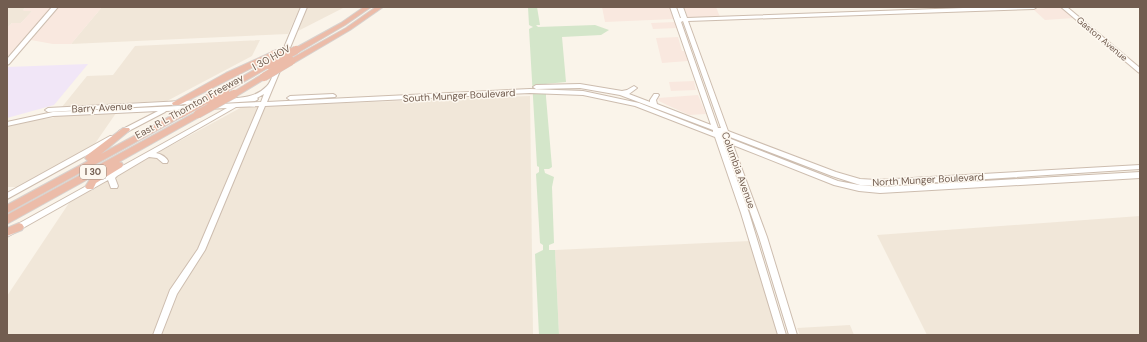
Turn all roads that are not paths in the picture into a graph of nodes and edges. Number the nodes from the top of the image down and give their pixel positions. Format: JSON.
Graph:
{"nodes":[{"id":1,"x":55,"y":7,"type":"edge"},
{"id":2,"x":304,"y":7,"type":"edge"},
{"id":3,"x":368,"y":7,"type":"edge"},
{"id":4,"x":374,"y":7,"type":"edge"},
{"id":5,"x":380,"y":7,"type":"edge"},
{"id":6,"x":389,"y":7,"type":"edge"},
{"id":7,"x":673,"y":7,"type":"edge"},
{"id":8,"x":680,"y":7,"type":"edge"},
{"id":9,"x":1034,"y":7,"type":"edge"},
{"id":10,"x":1064,"y":7,"type":"edge"},
{"id":11,"x":681,"y":20,"type":"junction"},
{"id":12,"x":341,"y":29,"type":"junction"},
{"id":13,"x":320,"y":41,"type":"junction"},
{"id":14,"x":691,"y":48,"type":"junction"},
{"id":15,"x":295,"y":54,"type":"junction"},
{"id":16,"x":7,"y":64,"type":"edge"},
{"id":17,"x":266,"y":71,"type":"junction"},
{"id":18,"x":1140,"y":72,"type":"edge"},
{"id":19,"x":270,"y":87,"type":"junction"},
{"id":20,"x":634,"y":88,"type":"dead end"},
{"id":21,"x":621,"y":93,"type":"junction"},
{"id":22,"x":225,"y":94,"type":"junction"},
{"id":23,"x":656,"y":95,"type":"dead end"},
{"id":24,"x":247,"y":100,"type":"junction"},
{"id":25,"x":264,"y":101,"type":"junction"},
{"id":26,"x":636,"y":101,"type":"junction"},
{"id":27,"x":198,"y":102,"type":"joint"},
{"id":28,"x":654,"y":105,"type":"junction"},
{"id":29,"x":235,"y":106,"type":"junction"},
{"id":30,"x":165,"y":110,"type":"junction"},
{"id":31,"x":667,"y":110,"type":"junction"},
{"id":32,"x":186,"y":111,"type":"junction"},
{"id":33,"x":711,"y":115,"type":"junction"},
{"id":34,"x":7,"y":119,"type":"edge"},
{"id":35,"x":693,"y":120,"type":"junction"},
{"id":36,"x":7,"y":124,"type":"edge"},
{"id":37,"x":180,"y":124,"type":"junction"},
{"id":38,"x":716,"y":129,"type":"junction"},
{"id":39,"x":126,"y":130,"type":"junction"},
{"id":40,"x":725,"y":132,"type":"junction"},
{"id":41,"x":719,"y":136,"type":"junction"},
{"id":42,"x":728,"y":140,"type":"junction"},
{"id":43,"x":752,"y":150,"type":"junction"},
{"id":44,"x":148,"y":154,"type":"junction"},
{"id":45,"x":734,"y":157,"type":"junction"},
{"id":46,"x":165,"y":161,"type":"dead end"},
{"id":47,"x":1140,"y":167,"type":"edge"},
{"id":48,"x":120,"y":170,"type":"junction"},
{"id":49,"x":1140,"y":175,"type":"edge"},
{"id":50,"x":114,"y":186,"type":"dead end"},
{"id":51,"x":90,"y":187,"type":"junction"},
{"id":52,"x":7,"y":196,"type":"edge"},
{"id":53,"x":22,"y":201,"type":"junction"},
{"id":54,"x":7,"y":209,"type":"edge"},
{"id":55,"x":7,"y":215,"type":"edge"},
{"id":56,"x":7,"y":220,"type":"edge"},
{"id":57,"x":19,"y":227,"type":"joint"},
{"id":58,"x":7,"y":233,"type":"edge"},
{"id":59,"x":157,"y":335,"type":"edge"},
{"id":60,"x":782,"y":335,"type":"edge"},
{"id":61,"x":793,"y":335,"type":"edge"}],
"edges":[{"from":1,"to":16,"type":"main road"},
{"from":2,"to":19,"type":"main road"},
{"from":3,"to":12,"type":"highway"},
{"from":4,"to":12,"type":"highway"},
{"from":5,"to":12,"type":"highway"},
{"from":6,"to":12,"type":"highway"},
{"from":7,"to":11,"type":"main road","name":"Columbia Avenue"},
{"from":8,"to":11,"type":"main road","name":"Columbia Avenue"},
{"from":9,"to":11,"type":"main road"},
{"from":10,"to":18,"type":"main road","name":"Gaston Avenue"},
{"from":11,"to":14,"type":"main road","name":"Columbia Avenue"},
{"from":12,"to":13,"type":"highway"},
{"from":13,"to":15,"type":"highway","name":"East R L Thornton Freeway"},
{"from":13,"to":15,"type":"highway","name":"East R L Thornton Freeway"},
{"from":14,"to":33,"type":"main road","name":"Columbia Avenue"},
{"from":14,"to":40,"type":"main road","name":"Columbia Avenue"},
{"from":15,"to":17,"type":"highway","name":"East R L Thornton Freeway","bridge":true},
{"from":15,"to":17,"type":"highway","name":"East R L Thornton Freeway","bridge":true},
{"from":15,"to":32,"type":"highway","bridge":true},
{"from":17,"to":22,"type":"highway","name":"East R L Thornton Freeway"},
{"from":17,"to":22,"type":"highway","name":"East R L Thornton Freeway"},
{"from":19,"to":24,"type":"main road"},
{"from":19,"to":25,"type":"main road"},
{"from":20,"to":21,"type":"main road"},
{"from":21,"to":25,"type":"main road","name":"South Munger Boulevard"},
{"from":21,"to":26,"type":"main road","name":"South Munger Boulevard"},
{"from":22,"to":32,"type":"highway","bridge":true},
{"from":23,"to":28,"type":"main road"},
{"from":24,"to":25,"type":"main road","name":"South Munger Boulevard"},
{"from":24,"to":27,"type":"main road","name":"South Munger Boulevard"},
{"from":25,"to":26,"type":"main road","name":"South Munger Boulevard"},
{"from":25,"to":29,"type":"main road","name":"South Munger Boulevard"},
{"from":25,"to":59,"type":"main road"},
{"from":26,"to":28,"type":"main road","name":"South Munger Boulevard"},
{"from":26,"to":31,"type":"main road"},
{"from":26,"to":41,"type":"main road","name":"South Munger Boulevard"},
{"from":27,"to":32,"type":"main road","name":"Barry Avenue"},
{"from":28,"to":31,"type":"main road","name":"South Munger Boulevard"},
{"from":29,"to":32,"type":"main road","name":"South Munger Boulevard"},
{"from":29,"to":44,"type":"main road"},
{"from":30,"to":32,"type":"main road"},
{"from":30,"to":36,"type":"main road"},
{"from":30,"to":39,"type":"main road","name":"East R L Thornton Freeway"},
{"from":31,"to":35,"type":"main road","name":"South Munger Boulevard"},
{"from":32,"to":34,"type":"main road","name":"Barry Avenue"},
{"from":32,"to":37,"type":"highway","name":"East R L Thornton Freeway","number":"I 30"},
{"from":32,"to":53,"type":"highway","name":"East R L Thornton Freeway","number":"I 30"},
{"from":32,"to":55,"type":"highway"},
{"from":33,"to":35,"type":"main road"},
{"from":33,"to":38,"type":"main road","name":"Columbia Avenue"},
{"from":35,"to":38,"type":"main road","name":"South Munger Boulevard"},
{"from":37,"to":51,"type":"highway"},
{"from":37,"to":56,"type":"highway","name":"East R L Thornton Freeway","number":"I 30"},
{"from":38,"to":40,"type":"main road","name":"South Munger Boulevard"},
{"from":38,"to":41,"type":"main road","name":"Columbia Avenue"},
{"from":39,"to":52,"type":"main road","name":"East R L Thornton Freeway"},
{"from":39,"to":53,"type":"highway"},
{"from":40,"to":42,"type":"main road","name":"Columbia Avenue"},
{"from":40,"to":47,"type":"main road","name":"North Munger Boulevard"},
{"from":41,"to":42,"type":"main road","name":"South Munger Boulevard"},
{"from":41,"to":60,"type":"main road","name":"Columbia Avenue"},
{"from":42,"to":43,"type":"main road","name":"North Munger Boulevard"},
{"from":42,"to":45,"type":"main road","name":"Columbia Avenue"},
{"from":43,"to":45,"type":"main road"},
{"from":43,"to":49,"type":"main road","name":"North Munger Boulevard"},
{"from":44,"to":46,"type":"main road"},
{"from":44,"to":48,"type":"main road"},
{"from":45,"to":61,"type":"main road","name":"Columbia Avenue"},
{"from":48,"to":50,"type":"main road"},
{"from":48,"to":51,"type":"main road"},
{"from":51,"to":57,"type":"main road"},
{"from":53,"to":54,"type":"highway","name":"East R L Thornton Freeway","number":"I 30"},
{"from":57,"to":58,"type":"highway"}]}
